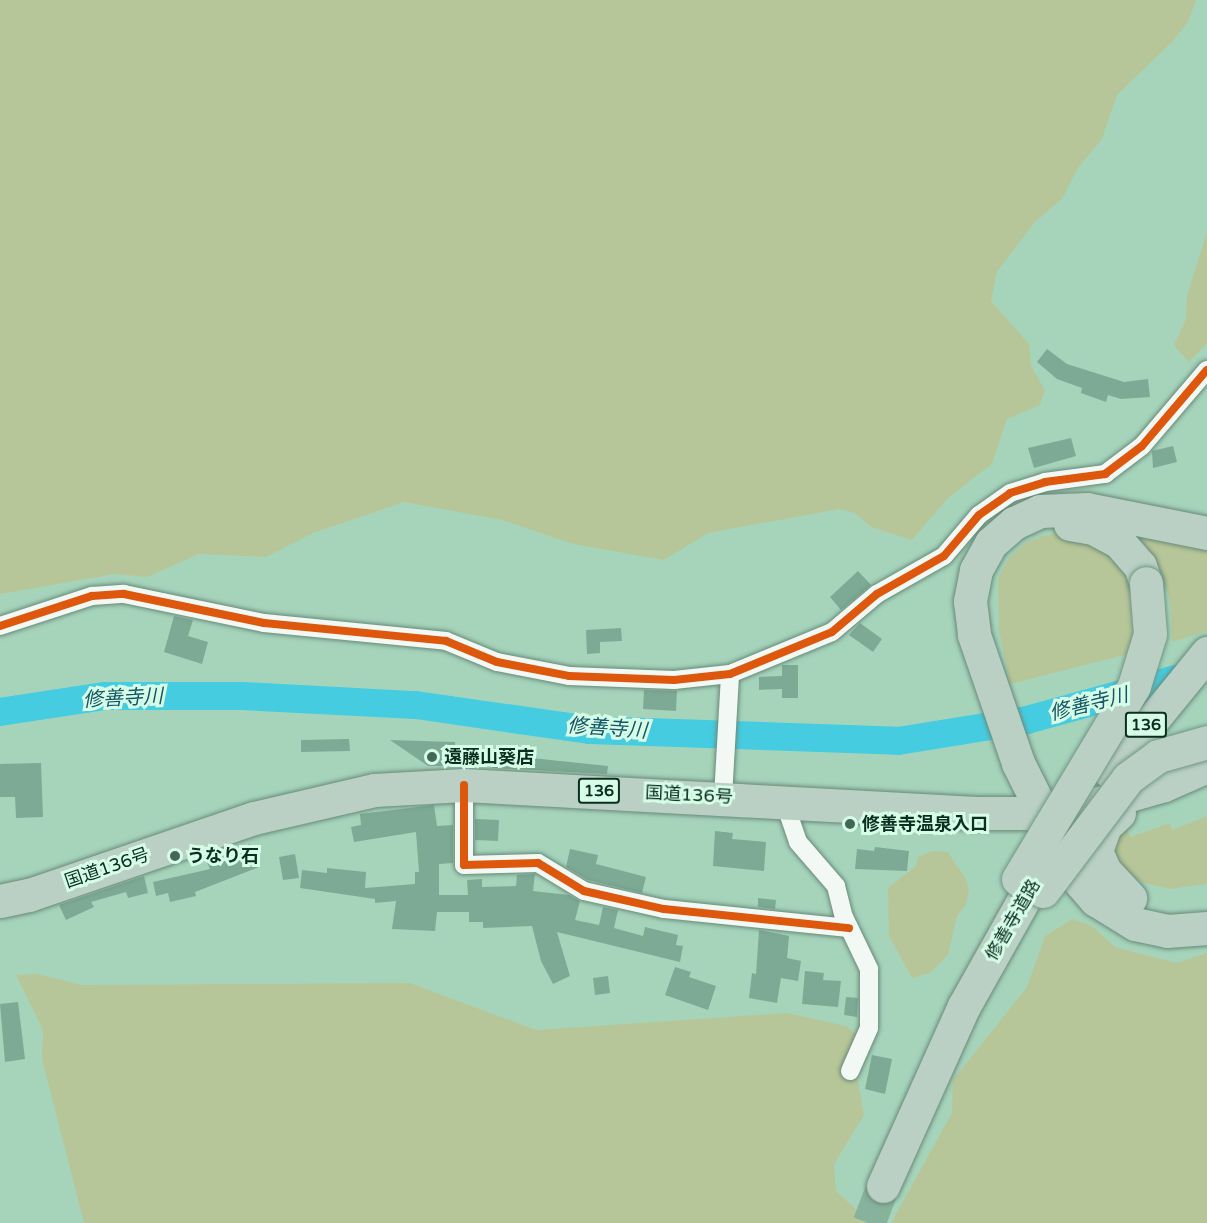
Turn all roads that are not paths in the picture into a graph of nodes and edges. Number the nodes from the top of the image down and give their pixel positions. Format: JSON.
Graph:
{"nodes":[{"id":1,"x":1207,"y":370,"type":"edge"},
{"id":2,"x":1207,"y":533,"type":"edge"},
{"id":3,"x":0,"y":626,"type":"edge"},
{"id":4,"x":1207,"y":653,"type":"edge"},
{"id":5,"x":730,"y":674,"type":"junction"},
{"id":6,"x":999,"y":695,"type":"junction"},
{"id":7,"x":1207,"y":742,"type":"edge"},
{"id":8,"x":1207,"y":766,"type":"edge"},
{"id":9,"x":464,"y":785,"type":"junction"},
{"id":10,"x":1164,"y":785,"type":"junction"},
{"id":11,"x":724,"y":789,"type":"junction"},
{"id":12,"x":784,"y":801,"type":"junction"},
{"id":13,"x":1042,"y":813,"type":"junction"},
{"id":14,"x":1031,"y":885,"type":"junction"},
{"id":15,"x":1130,"y":898,"type":"junction"},
{"id":16,"x":0,"y":901,"type":"edge"},
{"id":17,"x":1207,"y":910,"type":"edge"},
{"id":18,"x":849,"y":928,"type":"junction"},
{"id":19,"x":1207,"y":928,"type":"edge"},
{"id":20,"x":850,"y":1071,"type":"dead end"},
{"id":21,"x":911,"y":1123,"type":"junction"},
{"id":22,"x":883,"y":1186,"type":"tunnel mouth"}],
"edges":[{"from":1,"to":5,"type":"street"},
{"from":2,"to":6,"type":"highway"},
{"from":3,"to":5,"type":"street"},
{"from":4,"to":14,"type":"highway","name":"修善寺道路","number":"136"},
{"from":5,"to":11,"type":"street"},
{"from":6,"to":13,"type":"highway"},
{"from":6,"to":14,"type":"highway","bridge":true},
{"from":7,"to":14,"type":"highway","bridge":true},
{"from":8,"to":10,"type":"highway","name":"国道136号","number":"136"},
{"from":9,"to":11,"type":"highway","name":"国道136号","number":"136"},
{"from":9,"to":16,"type":"highway","name":"国道136号","number":"136"},
{"from":9,"to":18,"type":"street"},
{"from":10,"to":13,"type":"highway","name":"国道136号","number":"136"},
{"from":10,"to":15,"type":"highway"},
{"from":11,"to":12,"type":"highway","name":"国道136号","number":"136"},
{"from":12,"to":13,"type":"highway","name":"国道136号","number":"136"},
{"from":12,"to":18,"type":"street"},
{"from":13,"to":15,"type":"highway"},
{"from":13,"to":19,"type":"highway"},
{"from":14,"to":21,"type":"highway"},
{"from":14,"to":21,"type":"highway","name":"修善寺道路","number":"136"},
{"from":15,"to":17,"type":"highway"},
{"from":18,"to":20,"type":"street"},
{"from":21,"to":22,"type":"highway","name":"修善寺道路","number":"136"}]}
